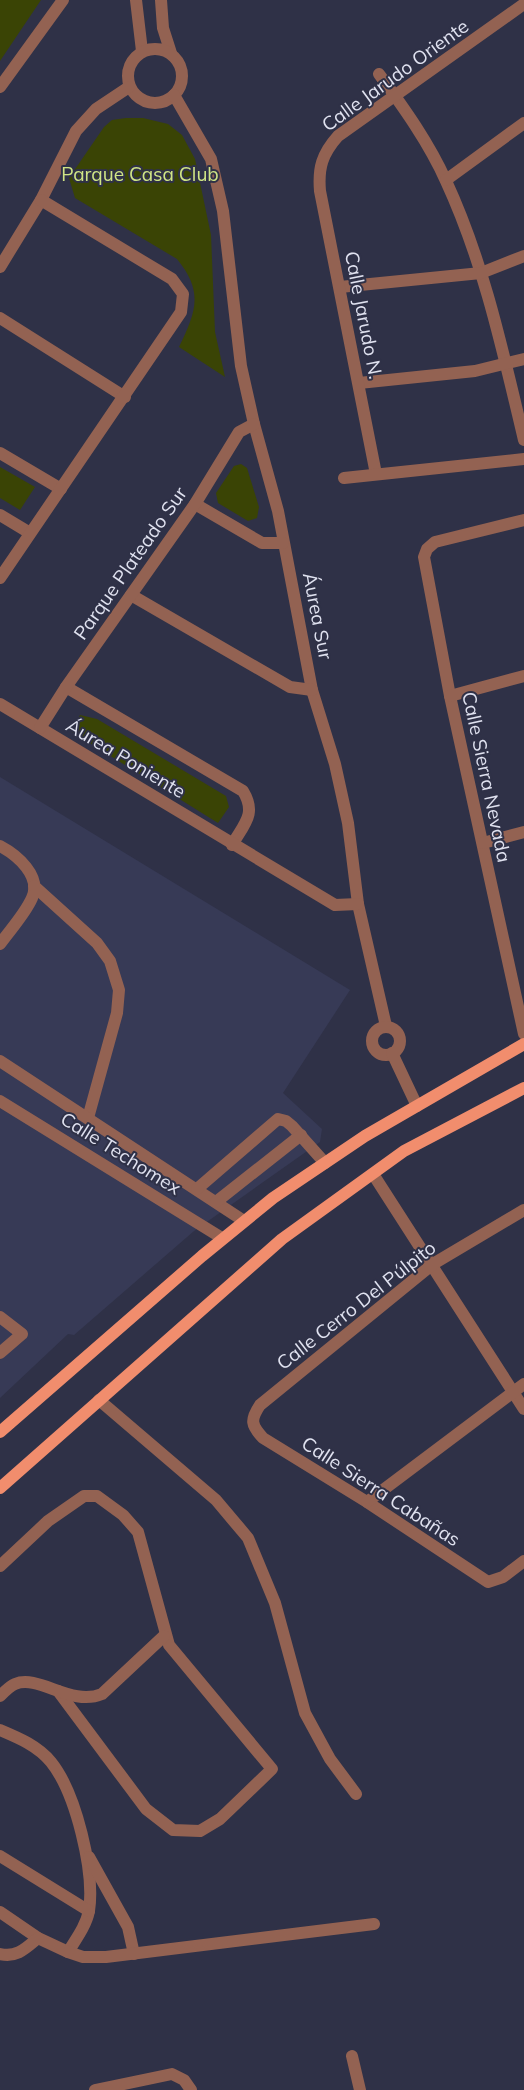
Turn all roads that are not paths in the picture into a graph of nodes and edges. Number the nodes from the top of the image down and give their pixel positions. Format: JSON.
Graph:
{"nodes":[{"id":1,"x":63,"y":0,"type":"edge"},
{"id":2,"x":136,"y":0,"type":"edge"},
{"id":3,"x":161,"y":0,"type":"edge"},
{"id":4,"x":524,"y":4,"type":"edge"},
{"id":5,"x":142,"y":51,"type":"junction"},
{"id":6,"x":171,"y":54,"type":"junction"},
{"id":7,"x":379,"y":74,"type":"dead end"},
{"id":8,"x":0,"y":87,"type":"edge"},
{"id":9,"x":129,"y":87,"type":"junction"},
{"id":10,"x":174,"y":95,"type":"junction"},
{"id":11,"x":395,"y":96,"type":"junction"},
{"id":12,"x":524,"y":123,"type":"edge"},
{"id":13,"x":320,"y":164,"type":"joint"},
{"id":14,"x":446,"y":180,"type":"junction"},
{"id":15,"x":41,"y":200,"type":"junction"},
{"id":16,"x":524,"y":256,"type":"edge"},
{"id":17,"x":0,"y":267,"type":"edge"},
{"id":18,"x":481,"y":273,"type":"junction"},
{"id":19,"x":340,"y":287,"type":"junction"},
{"id":20,"x":0,"y":318,"type":"edge"},
{"id":21,"x":524,"y":359,"type":"edge"},
{"id":22,"x":507,"y":365,"type":"junction"},
{"id":23,"x":359,"y":383,"type":"junction"},
{"id":24,"x":125,"y":397,"type":"junction"},
{"id":25,"x":254,"y":424,"type":"junction"},
{"id":26,"x":524,"y":440,"type":"edge"},
{"id":27,"x":0,"y":453,"type":"edge"},
{"id":28,"x":524,"y":459,"type":"edge"},
{"id":29,"x":376,"y":474,"type":"junction"},
{"id":30,"x":344,"y":478,"type":"dead end"},
{"id":31,"x":62,"y":489,"type":"junction"},
{"id":32,"x":195,"y":504,"type":"junction"},
{"id":33,"x":0,"y":515,"type":"edge"},
{"id":34,"x":524,"y":520,"type":"edge"},
{"id":35,"x":30,"y":533,"type":"junction"},
{"id":36,"x":283,"y":543,"type":"junction"},
{"id":37,"x":0,"y":578,"type":"edge"},
{"id":38,"x":131,"y":595,"type":"junction"},
{"id":39,"x":524,"y":676,"type":"edge"},
{"id":40,"x":66,"y":687,"type":"junction"},
{"id":41,"x":312,"y":690,"type":"junction"},
{"id":42,"x":450,"y":696,"type":"junction"},
{"id":43,"x":0,"y":704,"type":"edge"},
{"id":44,"x":40,"y":728,"type":"junction"},
{"id":45,"x":524,"y":832,"type":"edge"},
{"id":46,"x":483,"y":843,"type":"junction"},
{"id":47,"x":232,"y":845,"type":"junction"},
{"id":48,"x":0,"y":846,"type":"edge"},
{"id":49,"x":34,"y":886,"type":"junction"},
{"id":50,"x":358,"y":904,"type":"junction"},
{"id":51,"x":0,"y":944,"type":"edge"},
{"id":52,"x":386,"y":1026,"type":"junction"},
{"id":53,"x":524,"y":1034,"type":"edge"},
{"id":54,"x":524,"y":1044,"type":"edge"},
{"id":55,"x":392,"y":1054,"type":"junction"},
{"id":56,"x":0,"y":1061,"type":"edge"},
{"id":57,"x":524,"y":1088,"type":"edge"},
{"id":58,"x":0,"y":1101,"type":"edge"},
{"id":59,"x":417,"y":1106,"type":"junction"},
{"id":60,"x":88,"y":1118,"type":"junction"},
{"id":61,"x":301,"y":1135,"type":"junction"},
{"id":62,"x":325,"y":1163,"type":"junction"},
{"id":63,"x":373,"y":1174,"type":"junction"},
{"id":64,"x":197,"y":1189,"type":"junction"},
{"id":65,"x":216,"y":1202,"type":"junction"},
{"id":66,"x":524,"y":1210,"type":"edge"},
{"id":67,"x":244,"y":1221,"type":"junction"},
{"id":68,"x":222,"y":1238,"type":"junction"},
{"id":69,"x":433,"y":1264,"type":"junction"},
{"id":70,"x":0,"y":1318,"type":"edge"},
{"id":71,"x":0,"y":1353,"type":"edge"},
{"id":72,"x":524,"y":1384,"type":"edge"},
{"id":73,"x":513,"y":1391,"type":"junction"},
{"id":74,"x":99,"y":1400,"type":"junction"},
{"id":75,"x":524,"y":1409,"type":"edge"},
{"id":76,"x":252,"y":1426,"type":"joint"},
{"id":77,"x":0,"y":1432,"type":"edge"},
{"id":78,"x":0,"y":1488,"type":"edge"},
{"id":79,"x":367,"y":1502,"type":"junction"},
{"id":80,"x":524,"y":1561,"type":"edge"},
{"id":81,"x":0,"y":1566,"type":"edge"},
{"id":82,"x":164,"y":1636,"type":"junction"},
{"id":83,"x":58,"y":1691,"type":"junction"},
{"id":84,"x":0,"y":1696,"type":"edge"},
{"id":85,"x":0,"y":1730,"type":"edge"},
{"id":86,"x":356,"y":1794,"type":"dead end"},
{"id":87,"x":87,"y":1853,"type":"junction"},
{"id":88,"x":0,"y":1856,"type":"edge"},
{"id":89,"x":88,"y":1911,"type":"junction"},
{"id":90,"x":0,"y":1912,"type":"edge"},
{"id":91,"x":374,"y":1924,"type":"dead end"},
{"id":92,"x":38,"y":1938,"type":"junction"},
{"id":93,"x":68,"y":1952,"type":"junction"},
{"id":94,"x":0,"y":1954,"type":"edge"},
{"id":95,"x":134,"y":1954,"type":"junction"},
{"id":96,"x":352,"y":2056,"type":"dead end"},
{"id":97,"x":187,"y":2085,"type":"edge"},
{"id":98,"x":95,"y":2090,"type":"edge"},
{"id":99,"x":360,"y":2090,"type":"edge"}],
"edges":[{"from":1,"to":8,"type":"street"},
{"from":2,"to":5,"type":"street"},
{"from":3,"to":6,"type":"street"},
{"from":4,"to":11,"type":"street","name":"Calle Jarudo Oriente"},
{"from":5,"to":6,"type":"street"},
{"from":5,"to":9,"type":"street"},
{"from":6,"to":10,"type":"street"},
{"from":7,"to":11,"type":"street"},
{"from":9,"to":10,"type":"street"},
{"from":9,"to":15,"type":"street"},
{"from":10,"to":25,"type":"street","name":"Áurea Sur"},
{"from":11,"to":13,"type":"street","name":"Calle Jarudo Oriente"},
{"from":11,"to":14,"type":"street"},
{"from":12,"to":14,"type":"street"},
{"from":13,"to":19,"type":"street","name":"Calle Jarudo N."},
{"from":14,"to":18,"type":"street"},
{"from":15,"to":17,"type":"street"},
{"from":15,"to":24,"type":"street"},
{"from":16,"to":18,"type":"street"},
{"from":18,"to":19,"type":"street"},
{"from":18,"to":22,"type":"street"},
{"from":19,"to":23,"type":"street","name":"Calle Jarudo N."},
{"from":20,"to":24,"type":"street"},
{"from":21,"to":22,"type":"street"},
{"from":22,"to":23,"type":"street"},
{"from":22,"to":26,"type":"street"},
{"from":23,"to":29,"type":"street","name":"Calle Jarudo N."},
{"from":24,"to":31,"type":"street"},
{"from":25,"to":32,"type":"street","name":"Parque Plateado Sur"},
{"from":25,"to":36,"type":"street","name":"Áurea Sur"},
{"from":27,"to":31,"type":"street"},
{"from":28,"to":29,"type":"street"},
{"from":29,"to":30,"type":"street"},
{"from":31,"to":35,"type":"street"},
{"from":32,"to":36,"type":"street"},
{"from":32,"to":38,"type":"street","name":"Parque Plateado Sur"},
{"from":33,"to":35,"type":"street"},
{"from":34,"to":42,"type":"street","name":"Calle Sierra Nevada"},
{"from":35,"to":37,"type":"street"},
{"from":36,"to":41,"type":"street","name":"Áurea Sur"},
{"from":38,"to":40,"type":"street","name":"Parque Plateado Sur"},
{"from":38,"to":41,"type":"street"},
{"from":39,"to":42,"type":"street"},
{"from":40,"to":44,"type":"street","name":"Parque Plateado Sur"},
{"from":40,"to":47,"type":"street","name":"Áurea Poniente"},
{"from":41,"to":50,"type":"street","name":"Áurea Sur"},
{"from":42,"to":46,"type":"street","name":"Calle Sierra Nevada"},
{"from":43,"to":44,"type":"street","name":"Áurea Poniente"},
{"from":44,"to":47,"type":"street","name":"Áurea Poniente"},
{"from":45,"to":46,"type":"street"},
{"from":46,"to":53,"type":"street","name":"Calle Sierra Nevada"},
{"from":47,"to":50,"type":"street","name":"Áurea Poniente"},
{"from":48,"to":49,"type":"street"},
{"from":49,"to":51,"type":"street"},
{"from":49,"to":60,"type":"street"},
{"from":50,"to":52,"type":"street","name":"Áurea Sur"},
{"from":52,"to":55,"type":"street","name":"Áurea Sur"},
{"from":52,"to":55,"type":"street"},
{"from":54,"to":59,"type":"main road"},
{"from":55,"to":59,"type":"street"},
{"from":56,"to":60,"type":"street"},
{"from":57,"to":63,"type":"main road"},
{"from":58,"to":68,"type":"street","name":"Calle Techomex"},
{"from":59,"to":62,"type":"main road"},
{"from":60,"to":64,"type":"street"},
{"from":61,"to":62,"type":"street"},
{"from":61,"to":64,"type":"street"},
{"from":61,"to":65,"type":"street"},
{"from":62,"to":67,"type":"main road"},
{"from":63,"to":69,"type":"street"},
{"from":63,"to":74,"type":"main road"},
{"from":64,"to":65,"type":"street"},
{"from":65,"to":67,"type":"street"},
{"from":66,"to":69,"type":"street","name":"Calle Cerro Del Púlpito"},
{"from":67,"to":68,"type":"main road"},
{"from":68,"to":77,"type":"main road"},
{"from":69,"to":73,"type":"street"},
{"from":69,"to":76,"type":"street","name":"Calle Cerro Del Púlpito"},
{"from":70,"to":71,"type":"street"},
{"from":72,"to":73,"type":"street"},
{"from":73,"to":75,"type":"street"},
{"from":73,"to":79,"type":"street"},
{"from":74,"to":78,"type":"main road"},
{"from":74,"to":86,"type":"street"},
{"from":76,"to":79,"type":"street","name":"Calle Sierra Cabañas"},
{"from":79,"to":80,"type":"street","name":"Calle Sierra Cabañas"},
{"from":81,"to":82,"type":"street"},
{"from":82,"to":83,"type":"street"},
{"from":82,"to":83,"type":"street"},
{"from":83,"to":84,"type":"street"},
{"from":85,"to":87,"type":"street"},
{"from":87,"to":89,"type":"street"},
{"from":87,"to":95,"type":"street"},
{"from":88,"to":89,"type":"street"},
{"from":89,"to":93,"type":"street"},
{"from":90,"to":92,"type":"street"},
{"from":91,"to":95,"type":"street"},
{"from":92,"to":93,"type":"street"},
{"from":92,"to":94,"type":"street"},
{"from":93,"to":95,"type":"street"},
{"from":96,"to":99,"type":"street"},
{"from":97,"to":98,"type":"street"}]}
